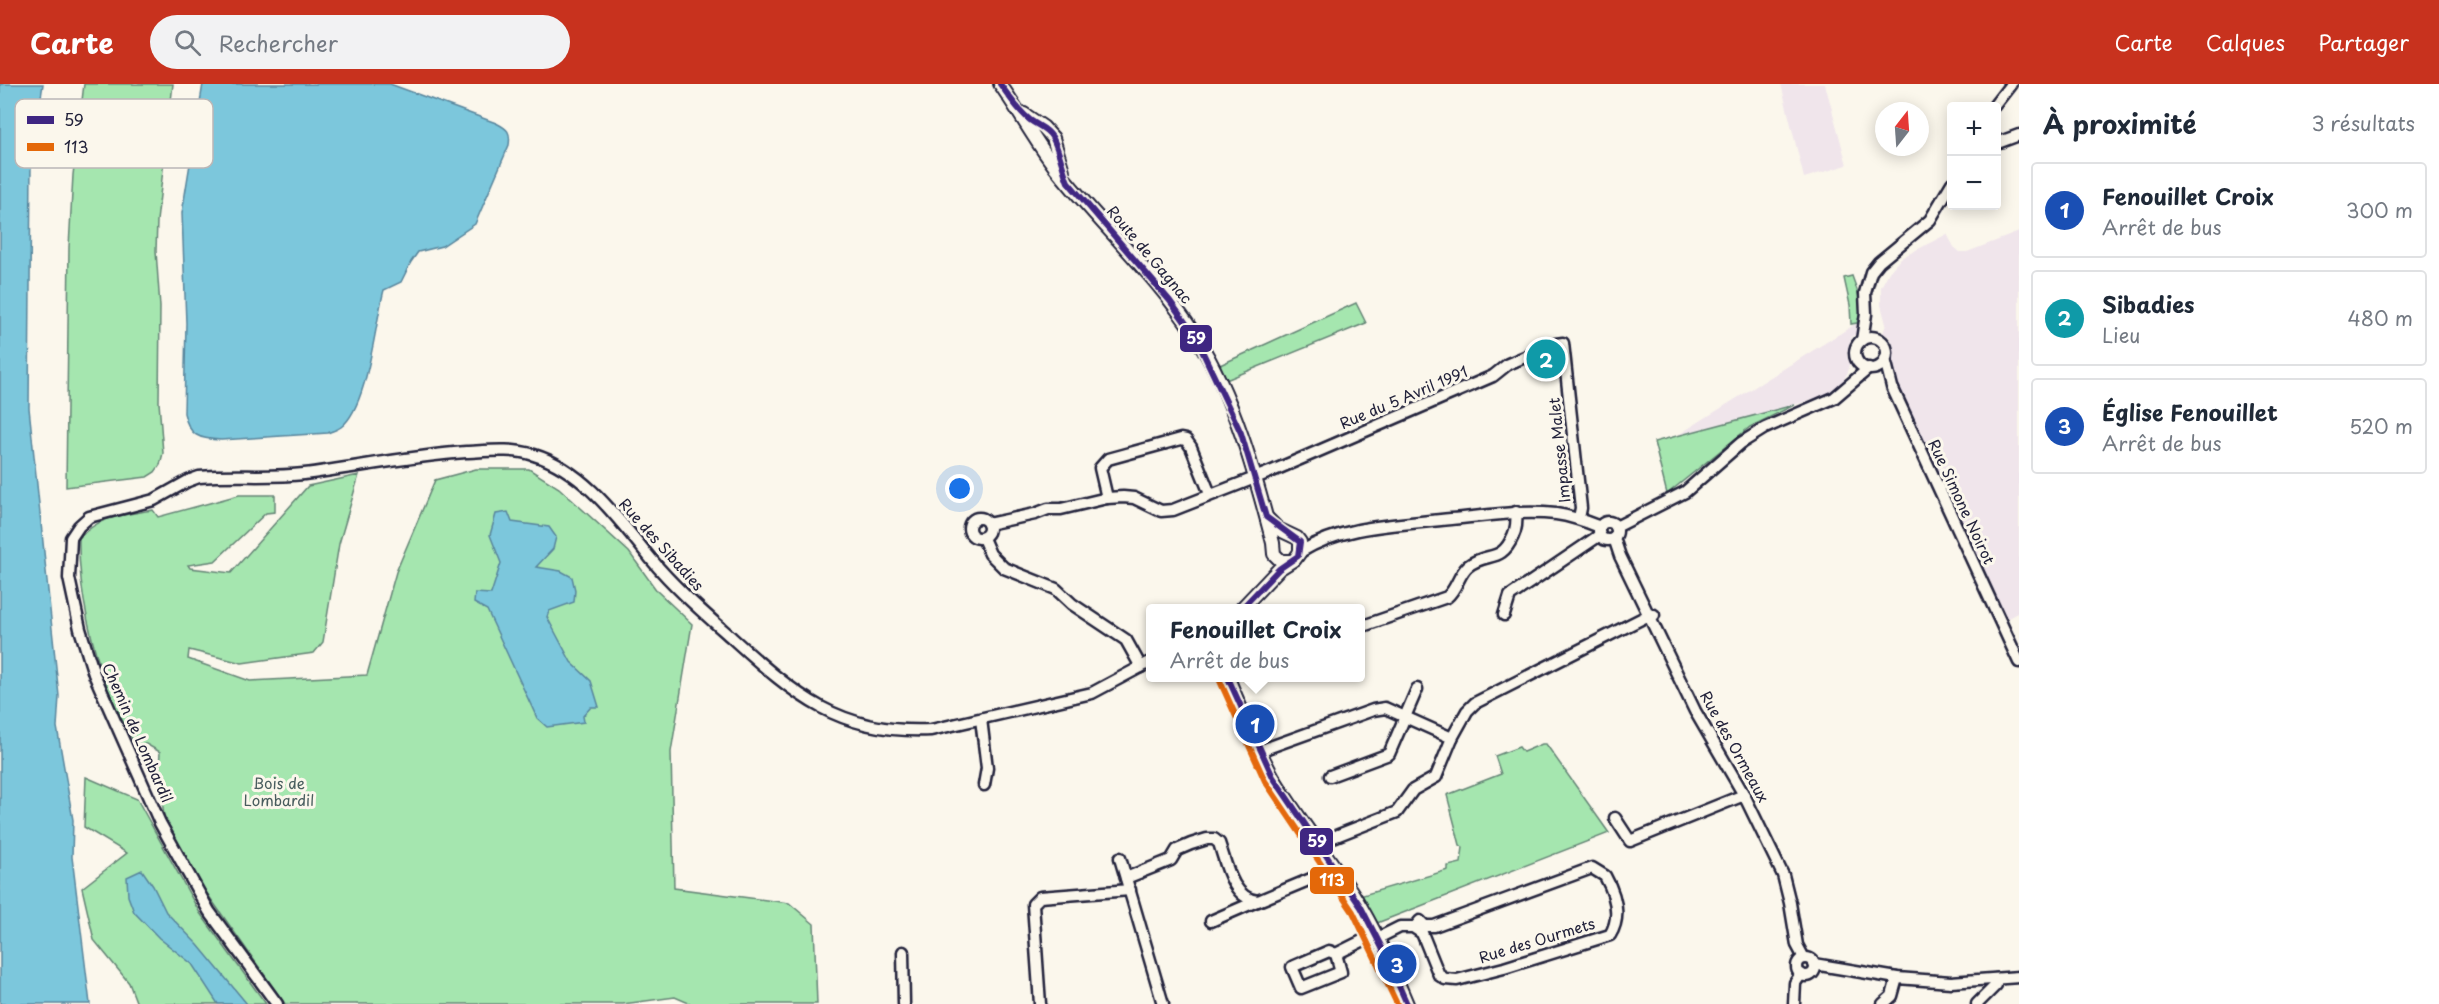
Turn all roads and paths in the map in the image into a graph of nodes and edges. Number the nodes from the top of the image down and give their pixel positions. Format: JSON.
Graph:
{"nodes":[{"id":1,"x":1000,"y":84,"type":"edge"},
{"id":2,"x":2011,"y":84,"type":"edge"},
{"id":3,"x":1997,"y":102,"type":"edge"},
{"id":4,"x":2019,"y":135,"type":"edge"},
{"id":5,"x":2001,"y":142,"type":"edge"},
{"id":6,"x":1947,"y":191,"type":"edge"},
{"id":7,"x":1866,"y":314,"type":"junction"},
{"id":8,"x":1876,"y":338,"type":"junction"},
{"id":9,"x":1862,"y":340,"type":"junction"},
{"id":10,"x":1563,"y":343,"type":"joint"},
{"id":11,"x":1886,"y":359,"type":"junction"},
{"id":12,"x":1857,"y":360,"type":"junction"},
{"id":13,"x":1872,"y":368,"type":"junction"},
{"id":14,"x":1892,"y":387,"type":"junction"},
{"id":15,"x":1845,"y":390,"type":"junction"},
{"id":16,"x":1255,"y":478,"type":"junction"},
{"id":17,"x":188,"y":481,"type":"joint"},
{"id":18,"x":1210,"y":494,"type":"junction"},
{"id":19,"x":1107,"y":498,"type":"junction"},
{"id":20,"x":1516,"y":512,"type":"junction"},
{"id":21,"x":1266,"y":517,"type":"junction"},
{"id":22,"x":1579,"y":518,"type":"junction"},
{"id":23,"x":988,"y":524,"type":"junction"},
{"id":24,"x":1607,"y":533,"type":"junction"},
{"id":25,"x":1290,"y":534,"type":"junction"},
{"id":26,"x":982,"y":538,"type":"junction"},
{"id":27,"x":1320,"y":540,"type":"junction"},
{"id":28,"x":1273,"y":549,"type":"junction"},
{"id":29,"x":1300,"y":552,"type":"junction"},
{"id":30,"x":1290,"y":561,"type":"junction"},
{"id":31,"x":1238,"y":604,"type":"edge"},
{"id":32,"x":1247,"y":604,"type":"edge"},
{"id":33,"x":1504,"y":615,"type":"dead end"},
{"id":34,"x":1652,"y":615,"type":"junction"},
{"id":35,"x":1365,"y":625,"type":"edge"},
{"id":36,"x":2019,"y":663,"type":"edge"},
{"id":37,"x":1146,"y":664,"type":"edge"},
{"id":38,"x":1229,"y":682,"type":"edge"},
{"id":39,"x":1233,"y":682,"type":"edge"},
{"id":40,"x":1418,"y":689,"type":"dead end"},
{"id":41,"x":1238,"y":702,"type":"junction"},
{"id":42,"x":1406,"y":717,"type":"junction"},
{"id":43,"x":981,"y":720,"type":"junction"},
{"id":44,"x":1452,"y":738,"type":"junction"},
{"id":45,"x":1259,"y":751,"type":"junction"},
{"id":46,"x":1330,"y":776,"type":"dead end"},
{"id":47,"x":984,"y":785,"type":"dead end"},
{"id":48,"x":1744,"y":795,"type":"junction"},
{"id":49,"x":1615,"y":818,"type":"dead end"},
{"id":50,"x":1318,"y":843,"type":"junction"},
{"id":51,"x":1120,"y":858,"type":"dead end"},
{"id":52,"x":1335,"y":868,"type":"junction"},
{"id":53,"x":1126,"y":878,"type":"junction"},
{"id":54,"x":1130,"y":890,"type":"junction"},
{"id":55,"x":1258,"y":901,"type":"junction"},
{"id":56,"x":1211,"y":921,"type":"dead end"},
{"id":57,"x":1415,"y":927,"type":"junction"},
{"id":58,"x":1378,"y":936,"type":"junction"},
{"id":59,"x":903,"y":952,"type":"dead end"},
{"id":60,"x":1335,"y":954,"type":"junction"},
{"id":61,"x":1804,"y":958,"type":"junction"},
{"id":62,"x":1814,"y":964,"type":"junction"},
{"id":63,"x":1801,"y":974,"type":"junction"},
{"id":64,"x":2019,"y":977,"type":"edge"},
{"id":65,"x":1897,"y":978,"type":"junction"},
{"id":66,"x":1996,"y":979,"type":"junction"},
{"id":67,"x":277,"y":1004,"type":"edge"},
{"id":68,"x":904,"y":1004,"type":"edge"},
{"id":69,"x":1040,"y":1004,"type":"edge"},
{"id":70,"x":1163,"y":1004,"type":"edge"},
{"id":71,"x":1407,"y":1004,"type":"edge"},
{"id":72,"x":1794,"y":1004,"type":"edge"},
{"id":73,"x":1883,"y":1004,"type":"edge"},
{"id":74,"x":1977,"y":1004,"type":"edge"}],
"edges":[{"from":1,"to":16,"type":"main road","name":"Route de Gagnac"},
{"from":2,"to":3,"type":"street"},
{"from":4,"to":5,"type":"street"},
{"from":6,"to":7,"type":"street"},
{"from":7,"to":8,"type":"street"},
{"from":7,"to":9,"type":"street"},
{"from":8,"to":9,"type":"street"},
{"from":8,"to":11,"type":"street"},
{"from":9,"to":12,"type":"street"},
{"from":10,"to":16,"type":"street","name":"Rue du 5 Avril 1991"},
{"from":10,"to":22,"type":"street","name":"Impasse Malet"},
{"from":11,"to":13,"type":"street"},
{"from":11,"to":14,"type":"street","name":"Rue Simone Noirot"},
{"from":12,"to":13,"type":"street"},
{"from":12,"to":15,"type":"street"},
{"from":13,"to":14,"type":"street","name":"Rue Simone Noirot"},
{"from":13,"to":15,"type":"street"},
{"from":14,"to":36,"type":"street","name":"Rue Simone Noirot"},
{"from":15,"to":24,"type":"street"},
{"from":16,"to":18,"type":"street","name":"Rue du 5 Avril 1991"},
{"from":16,"to":21,"type":"main road","name":"Route de Gagnac"},
{"from":17,"to":43,"type":"street","name":"Rue des Sibadies"},
{"from":17,"to":67,"type":"street","name":"Chemin de Lombardil"},
{"from":18,"to":19,"type":"street","name":"Rue du 5 Avril 1991"},
{"from":18,"to":19,"type":"street"},
{"from":19,"to":23,"type":"street","name":"Rue du 5 Avril 1991"},
{"from":20,"to":22,"type":"street","name":"Rue des Ormeaux"},
{"from":20,"to":27,"type":"street","name":"Rue des Ormeaux"},
{"from":20,"to":35,"type":"street"},
{"from":21,"to":25,"type":"main road"},
{"from":21,"to":28,"type":"main road","name":"Route de Gagnac"},
{"from":22,"to":24,"type":"street","name":"Rue des Ormeaux"},
{"from":23,"to":26,"type":"street"},
{"from":23,"to":26,"type":"street"},
{"from":24,"to":33,"type":"street"},
{"from":24,"to":34,"type":"street","name":"Rue des Ormeaux"},
{"from":25,"to":27,"type":"street","name":"Rue des Ormeaux"},
{"from":25,"to":28,"type":"main road"},
{"from":25,"to":29,"type":"main road"},
{"from":26,"to":37,"type":"street"},
{"from":27,"to":29,"type":"street","name":"Rue des Ormeaux"},
{"from":28,"to":30,"type":"main road"},
{"from":28,"to":31,"type":"main road"},
{"from":29,"to":30,"type":"main road"},
{"from":30,"to":32,"type":"main road"},
{"from":34,"to":44,"type":"street"},
{"from":34,"to":48,"type":"street","name":"Rue des Ormeaux"},
{"from":37,"to":43,"type":"street","name":"Rue des Sibadies"},
{"from":38,"to":41,"type":"main road"},
{"from":39,"to":41,"type":"main road"},
{"from":40,"to":42,"type":"street"},
{"from":41,"to":45,"type":"main road"},
{"from":42,"to":44,"type":"street"},
{"from":42,"to":45,"type":"street"},
{"from":42,"to":46,"type":"street"},
{"from":43,"to":47,"type":"street"},
{"from":44,"to":50,"type":"street"},
{"from":45,"to":50,"type":"main road"},
{"from":48,"to":49,"type":"street"},
{"from":48,"to":61,"type":"street","name":"Rue des Ormeaux"},
{"from":50,"to":52,"type":"main road"},
{"from":51,"to":53,"type":"street"},
{"from":52,"to":55,"type":"street"},
{"from":52,"to":58,"type":"main road"},
{"from":53,"to":54,"type":"street"},
{"from":53,"to":55,"type":"street"},
{"from":54,"to":69,"type":"street"},
{"from":54,"to":70,"type":"street"},
{"from":55,"to":56,"type":"street"},
{"from":57,"to":57,"type":"street","name":"Rue des Ourmets"},
{"from":57,"to":58,"type":"street","name":"Rue des Ourmets"},
{"from":58,"to":60,"type":"street","name":"Rue des Ourmets"},
{"from":58,"to":71,"type":"main road"},
{"from":59,"to":68,"type":"street"},
{"from":60,"to":60,"type":"street","name":"Rue des Ourmets"},
{"from":61,"to":62,"type":"street"},
{"from":61,"to":63,"type":"street"},
{"from":62,"to":63,"type":"street"},
{"from":62,"to":65,"type":"street"},
{"from":63,"to":72,"type":"street"},
{"from":64,"to":66,"type":"street"},
{"from":65,"to":66,"type":"street"},
{"from":65,"to":73,"type":"street"},
{"from":66,"to":74,"type":"street"}]}
